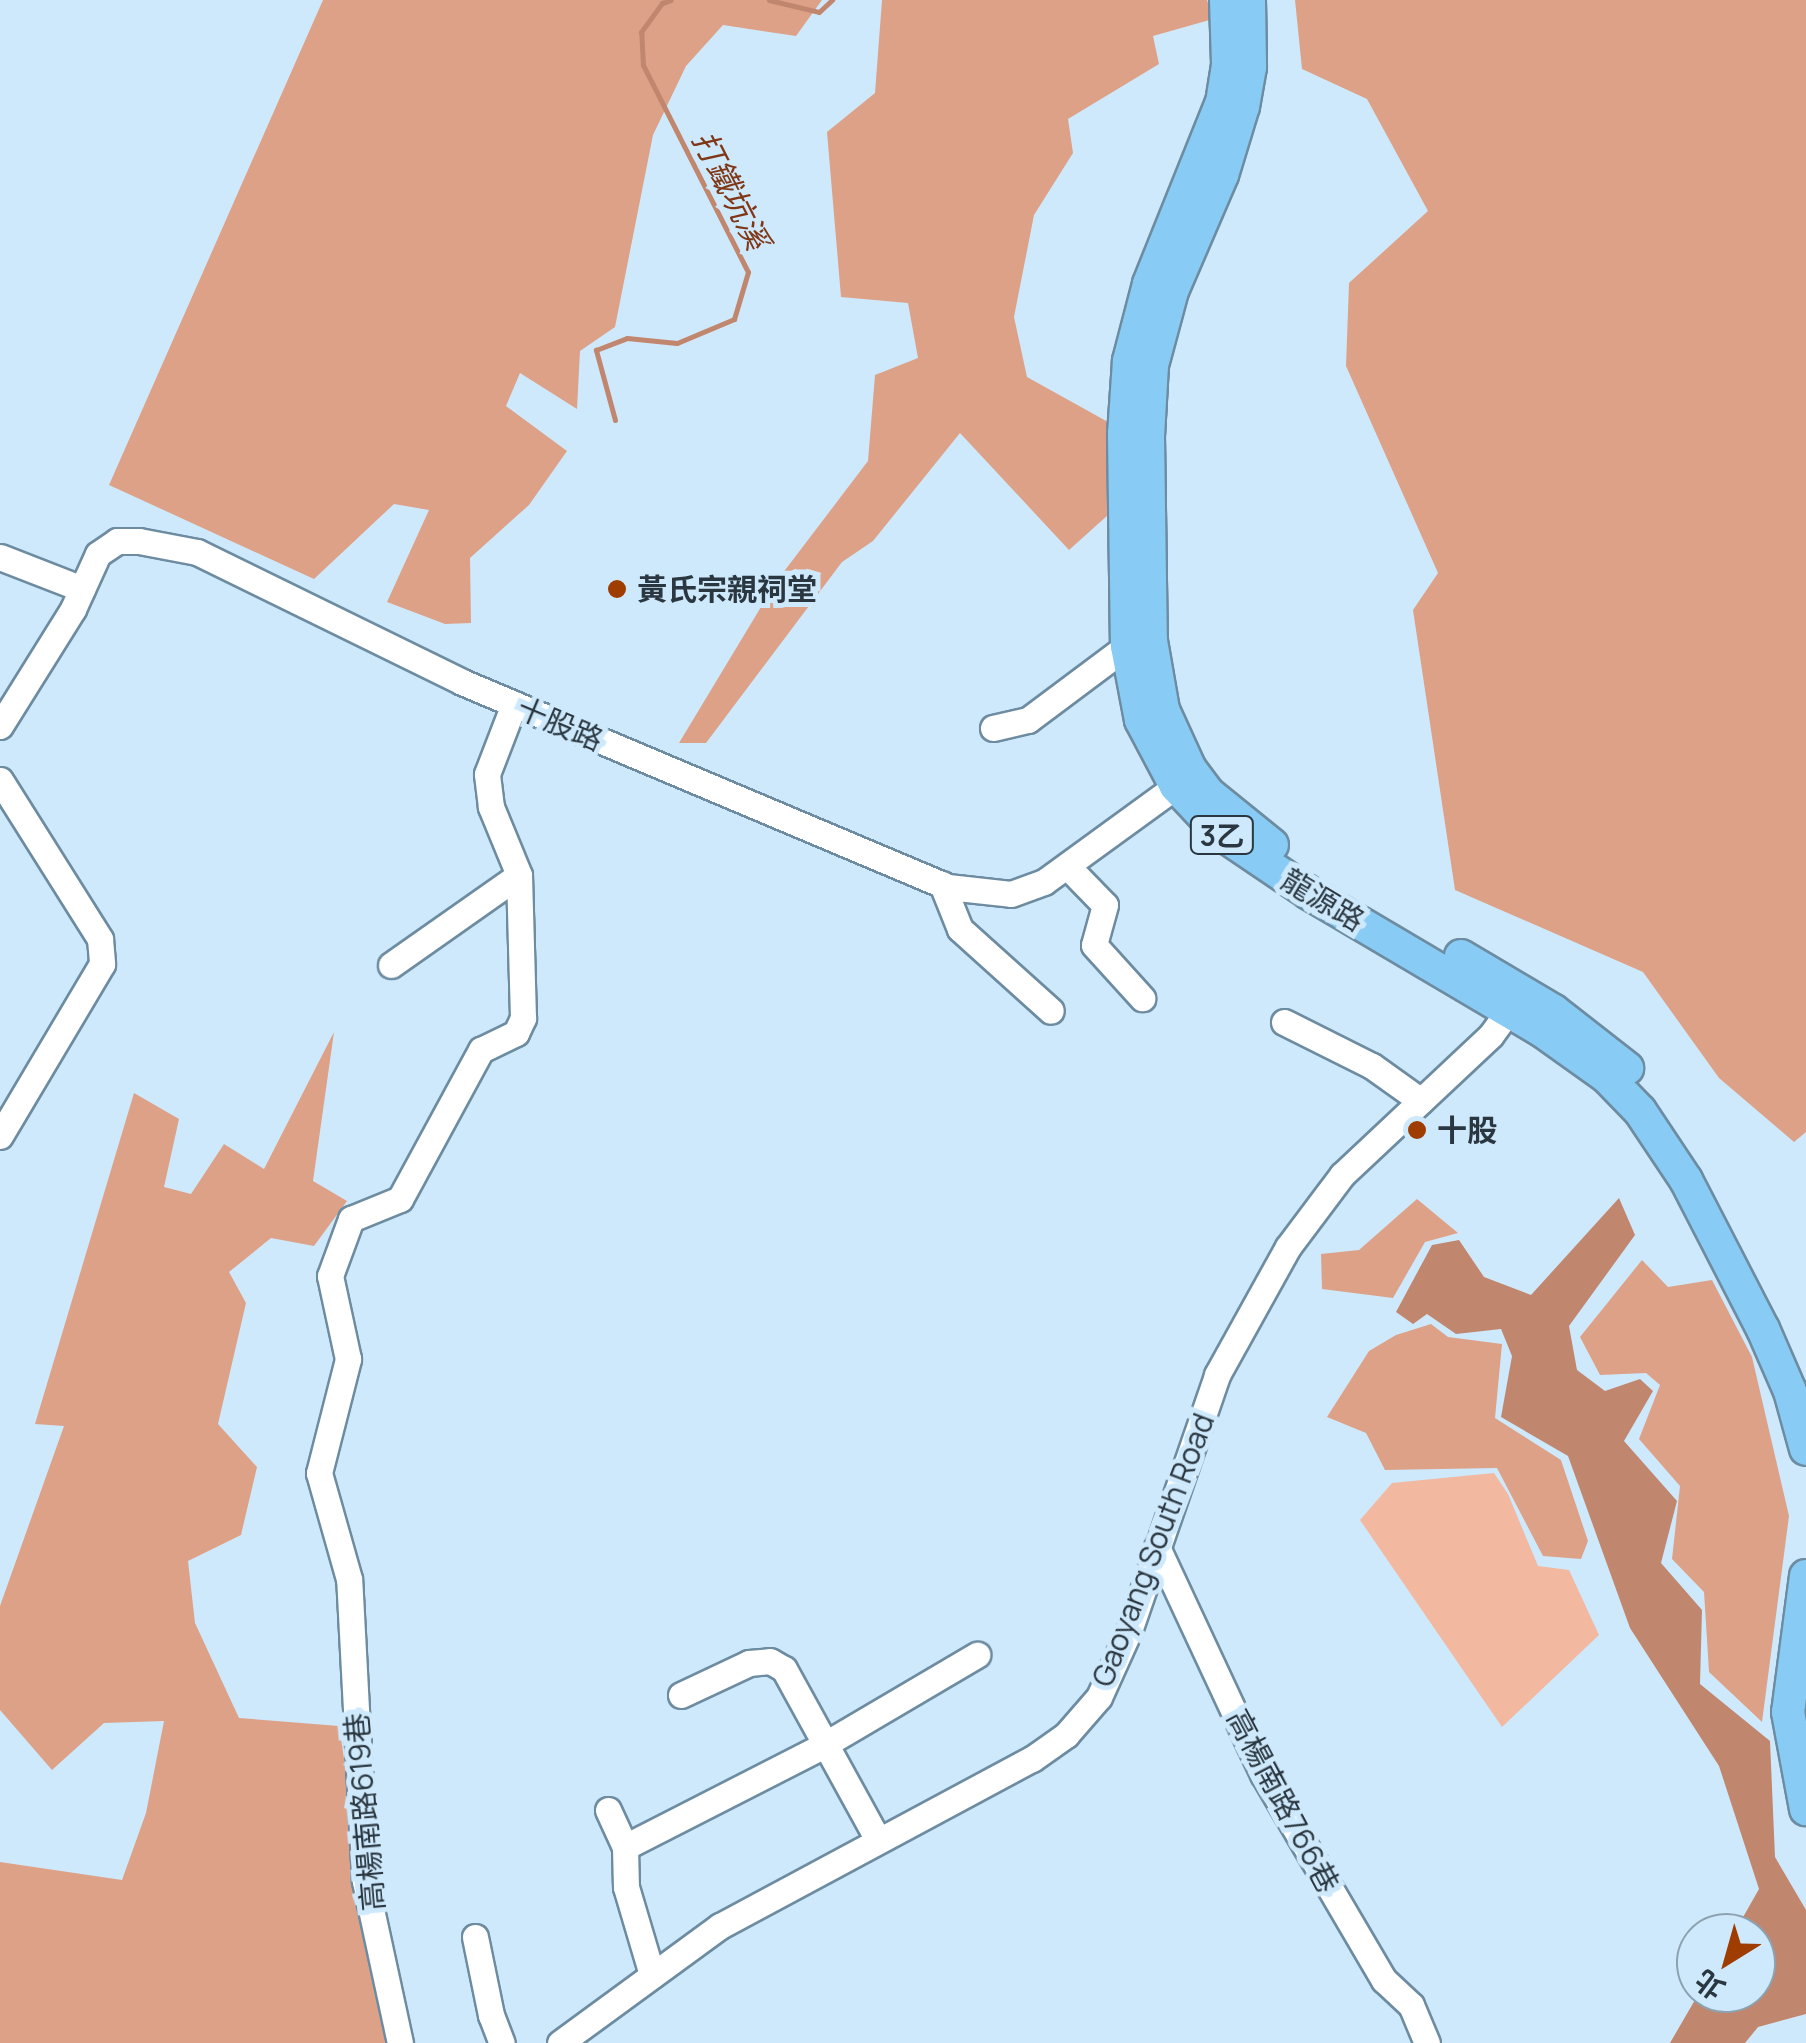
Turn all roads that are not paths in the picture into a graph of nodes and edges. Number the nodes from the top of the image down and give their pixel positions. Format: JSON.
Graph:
{"nodes":[{"id":1,"x":1226,"y":0,"type":"edge"},
{"id":2,"x":1249,"y":0,"type":"edge"},
{"id":3,"x":0,"y":557,"type":"edge"},
{"id":4,"x":82,"y":589,"type":"junction"},
{"id":5,"x":1127,"y":646,"type":"junction"},
{"id":6,"x":514,"y":704,"type":"junction"},
{"id":7,"x":0,"y":726,"type":"edge"},
{"id":8,"x":994,"y":728,"type":"dead end"},
{"id":9,"x":1183,"y":778,"type":"junction"},
{"id":10,"x":0,"y":780,"type":"edge"},
{"id":11,"x":1066,"y":866,"type":"junction"},
{"id":12,"x":519,"y":875,"type":"junction"},
{"id":13,"x":942,"y":884,"type":"junction"},
{"id":14,"x":391,"y":965,"type":"dead end"},
{"id":15,"x":1142,"y":998,"type":"dead end"},
{"id":16,"x":1516,"y":1001,"type":"junction"},
{"id":17,"x":1051,"y":1011,"type":"dead end"},
{"id":18,"x":1284,"y":1022,"type":"dead end"},
{"id":19,"x":1421,"y":1101,"type":"junction"},
{"id":20,"x":0,"y":1136,"type":"edge"},
{"id":21,"x":1806,"y":1372,"type":"edge"},
{"id":22,"x":1806,"y":1449,"type":"edge"},
{"id":23,"x":1157,"y":1547,"type":"junction"},
{"id":24,"x":1806,"y":1576,"type":"edge"},
{"id":25,"x":977,"y":1655,"type":"dead end"},
{"id":26,"x":681,"y":1696,"type":"dead end"},
{"id":27,"x":824,"y":1745,"type":"junction"},
{"id":28,"x":1806,"y":1808,"type":"edge"},
{"id":29,"x":608,"y":1810,"type":"dead end"},
{"id":30,"x":878,"y":1840,"type":"junction"},
{"id":31,"x":626,"y":1847,"type":"junction"},
{"id":32,"x":474,"y":1937,"type":"dead end"},
{"id":33,"x":652,"y":1974,"type":"junction"},
{"id":34,"x":400,"y":2043,"type":"edge"},
{"id":35,"x":502,"y":2043,"type":"edge"},
{"id":36,"x":560,"y":2043,"type":"edge"},
{"id":37,"x":1426,"y":2043,"type":"edge"}],
"edges":[{"from":1,"to":5,"type":"main road","number":"3乙"},
{"from":2,"to":9,"type":"main road","number":"3乙"},
{"from":3,"to":4,"type":"street"},
{"from":4,"to":6,"type":"street","name":"十股路"},
{"from":4,"to":7,"type":"street","name":"十股路"},
{"from":5,"to":8,"type":"street"},
{"from":5,"to":9,"type":"main road","number":"3乙"},
{"from":6,"to":12,"type":"street"},
{"from":6,"to":13,"type":"street","name":"十股路"},
{"from":9,"to":11,"type":"street","name":"十股路"},
{"from":9,"to":16,"type":"main road","number":"3乙"},
{"from":10,"to":20,"type":"street"},
{"from":11,"to":13,"type":"street","name":"十股路"},
{"from":11,"to":15,"type":"street"},
{"from":12,"to":14,"type":"street"},
{"from":12,"to":34,"type":"street","name":"高楊南路619巷"},
{"from":13,"to":17,"type":"street"},
{"from":16,"to":19,"type":"street","name":"Gaoyang South Road"},
{"from":16,"to":21,"type":"main road","number":"3乙"},
{"from":16,"to":22,"type":"main road","number":"3乙"},
{"from":18,"to":19,"type":"street"},
{"from":19,"to":23,"type":"street","name":"Gaoyang South Road"},
{"from":23,"to":30,"type":"street","name":"Gaoyang South Road"},
{"from":23,"to":37,"type":"street","name":"高楊南路766巷"},
{"from":24,"to":28,"type":"main road"},
{"from":25,"to":27,"type":"street"},
{"from":26,"to":27,"type":"street"},
{"from":27,"to":30,"type":"street"},
{"from":27,"to":31,"type":"street"},
{"from":29,"to":31,"type":"street"},
{"from":30,"to":33,"type":"street","name":"Gaoyang South Road"},
{"from":31,"to":33,"type":"street"},
{"from":32,"to":35,"type":"street"},
{"from":33,"to":36,"type":"street","name":"Gaoyang South Road"}]}
